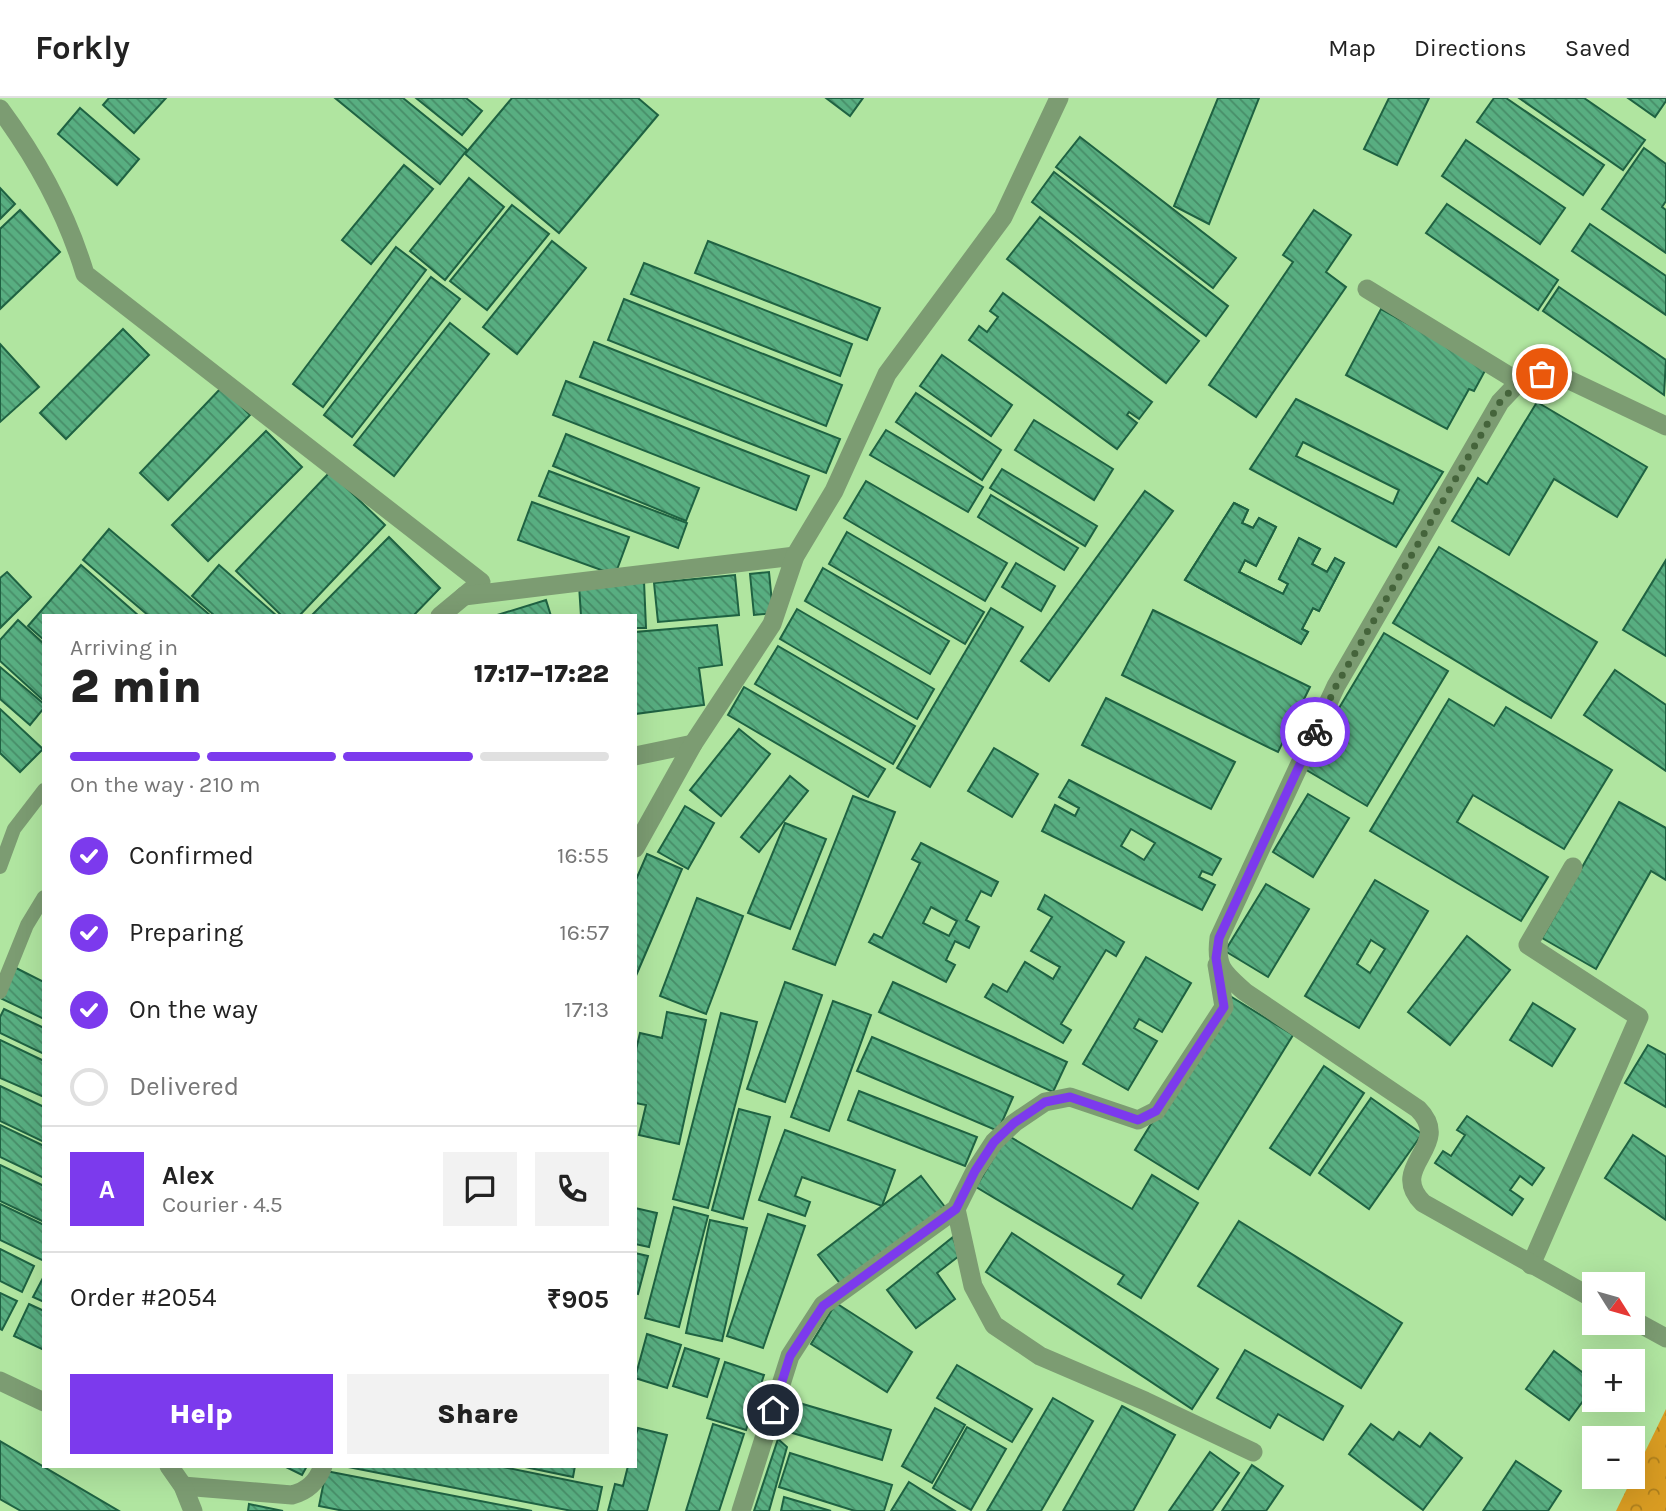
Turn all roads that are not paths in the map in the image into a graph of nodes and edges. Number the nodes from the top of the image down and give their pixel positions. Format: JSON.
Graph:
{"nodes":[{"id":1,"x":1059,"y":98,"type":"edge"},
{"id":2,"x":0,"y":109,"type":"edge"},
{"id":3,"x":1367,"y":289,"type":"dead end"},
{"id":4,"x":1519,"y":382,"type":"junction"},
{"id":5,"x":1666,"y":426,"type":"edge"},
{"id":6,"x":795,"y":556,"type":"junction"},
{"id":7,"x":464,"y":596,"type":"junction"},
{"id":8,"x":442,"y":614,"type":"edge"},
{"id":9,"x":693,"y":744,"type":"junction"},
{"id":10,"x":637,"y":756,"type":"edge"},
{"id":11,"x":42,"y":793,"type":"edge"},
{"id":12,"x":637,"y":844,"type":"edge"},
{"id":13,"x":0,"y":867,"type":"edge"},
{"id":14,"x":1573,"y":867,"type":"dead end"},
{"id":15,"x":42,"y":900,"type":"edge"},
{"id":16,"x":1216,"y":958,"type":"junction"},
{"id":17,"x":0,"y":992,"type":"edge"},
{"id":18,"x":956,"y":1209,"type":"junction"},
{"id":19,"x":1531,"y":1265,"type":"junction"},
{"id":20,"x":1582,"y":1293,"type":"edge"},
{"id":21,"x":1645,"y":1327,"type":"edge"},
{"id":22,"x":1666,"y":1338,"type":"edge"},
{"id":23,"x":0,"y":1381,"type":"edge"},
{"id":24,"x":42,"y":1401,"type":"edge"},
{"id":25,"x":1253,"y":1452,"type":"dead end"},
{"id":26,"x":170,"y":1468,"type":"edge"},
{"id":27,"x":322,"y":1468,"type":"edge"},
{"id":28,"x":183,"y":1486,"type":"junction"},
{"id":29,"x":193,"y":1511,"type":"edge"},
{"id":30,"x":741,"y":1511,"type":"edge"}],
"edges":[{"from":1,"to":6,"type":"street"},
{"from":2,"to":7,"type":"street"},
{"from":3,"to":4,"type":"street"},
{"from":4,"to":5,"type":"street"},
{"from":4,"to":16,"type":"street"},
{"from":6,"to":7,"type":"street"},
{"from":6,"to":9,"type":"street"},
{"from":7,"to":8,"type":"street"},
{"from":9,"to":10,"type":"street"},
{"from":9,"to":12,"type":"street"},
{"from":11,"to":13,"type":"lane"},
{"from":14,"to":19,"type":"street"},
{"from":15,"to":17,"type":"lane"},
{"from":16,"to":18,"type":"street"},
{"from":16,"to":19,"type":"street"},
{"from":18,"to":25,"type":"street"},
{"from":18,"to":30,"type":"street"},
{"from":19,"to":20,"type":"street"},
{"from":21,"to":22,"type":"street"},
{"from":23,"to":24,"type":"street"},
{"from":26,"to":28,"type":"street"},
{"from":27,"to":28,"type":"street"},
{"from":28,"to":29,"type":"street"}]}
